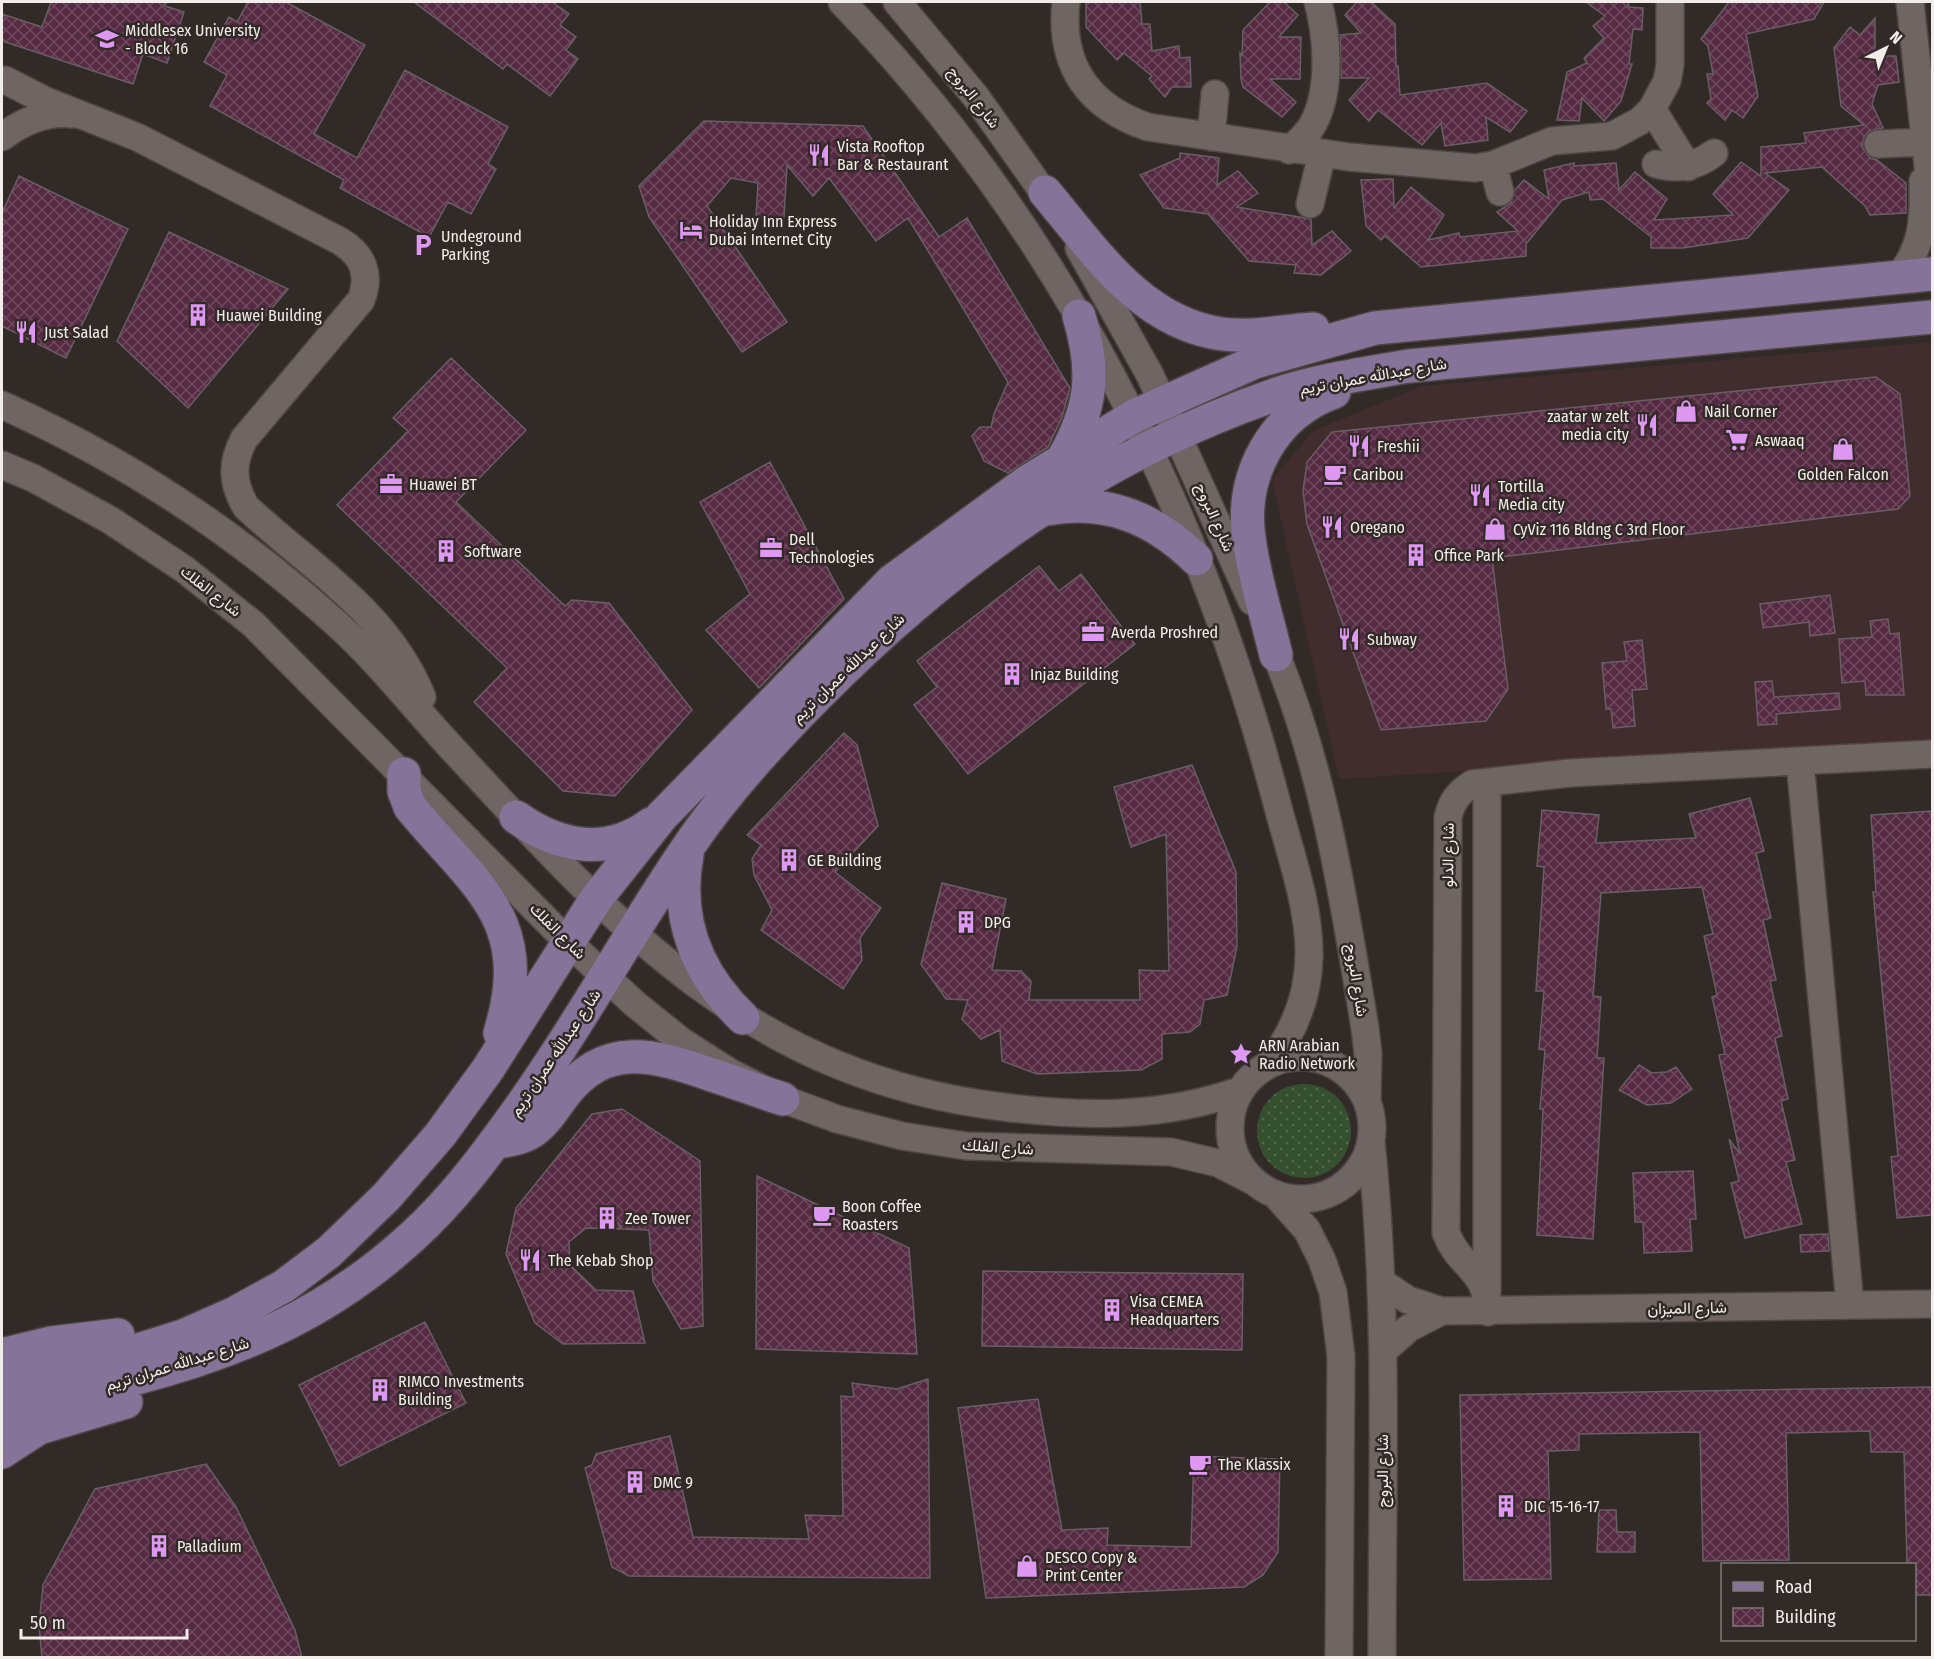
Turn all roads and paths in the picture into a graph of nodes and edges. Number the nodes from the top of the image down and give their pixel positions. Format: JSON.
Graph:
{"nodes":[{"id":1,"x":842,"y":2,"type":"edge"},
{"id":2,"x":897,"y":2,"type":"edge"},
{"id":3,"x":1066,"y":2,"type":"edge"},
{"id":4,"x":1318,"y":2,"type":"edge"},
{"id":5,"x":1670,"y":2,"type":"edge"},
{"id":6,"x":1910,"y":2,"type":"edge"},
{"id":7,"x":3,"y":78,"type":"edge"},
{"id":8,"x":1215,"y":94,"type":"dead end"},
{"id":9,"x":1323,"y":99,"type":"junction"},
{"id":10,"x":1652,"y":109,"type":"junction"},
{"id":11,"x":92,"y":118,"type":"junction"},
{"id":12,"x":2,"y":137,"type":"edge"},
{"id":13,"x":1211,"y":137,"type":"junction"},
{"id":14,"x":1924,"y":143,"type":"junction"},
{"id":15,"x":1878,"y":144,"type":"dead end"},
{"id":16,"x":1289,"y":150,"type":"junction"},
{"id":17,"x":1713,"y":153,"type":"dead end"},
{"id":18,"x":1322,"y":154,"type":"junction"},
{"id":19,"x":1349,"y":157,"type":"junction"},
{"id":20,"x":1656,"y":164,"type":"dead end"},
{"id":21,"x":1493,"y":165,"type":"junction"},
{"id":22,"x":1688,"y":167,"type":"junction"},
{"id":23,"x":1045,"y":192,"type":"junction"},
{"id":24,"x":1500,"y":192,"type":"dead end"},
{"id":25,"x":1932,"y":202,"type":"edge"},
{"id":26,"x":1310,"y":204,"type":"dead end"},
{"id":27,"x":1932,"y":274,"type":"edge"},
{"id":28,"x":1898,"y":278,"type":"junction"},
{"id":29,"x":1079,"y":316,"type":"junction"},
{"id":30,"x":1932,"y":317,"type":"edge"},
{"id":31,"x":1375,"y":328,"type":"junction"},
{"id":32,"x":1408,"y":366,"type":"junction"},
{"id":33,"x":1162,"y":401,"type":"junction"},
{"id":34,"x":2,"y":405,"type":"edge"},
{"id":35,"x":1134,"y":416,"type":"junction"},
{"id":36,"x":1177,"y":433,"type":"junction"},
{"id":37,"x":1148,"y":447,"type":"junction"},
{"id":38,"x":1063,"y":459,"type":"junction"},
{"id":39,"x":2,"y":465,"type":"edge"},
{"id":40,"x":1039,"y":510,"type":"junction"},
{"id":41,"x":1196,"y":559,"type":"junction"},
{"id":42,"x":1276,"y":655,"type":"junction"},
{"id":43,"x":434,"y":728,"type":"junction"},
{"id":44,"x":1932,"y":754,"type":"edge"},
{"id":45,"x":1800,"y":761,"type":"junction"},
{"id":46,"x":404,"y":774,"type":"junction"},
{"id":47,"x":1487,"y":783,"type":"junction"},
{"id":48,"x":662,"y":816,"type":"junction"},
{"id":49,"x":516,"y":817,"type":"junction"},
{"id":50,"x":689,"y":846,"type":"junction"},
{"id":51,"x":596,"y":899,"type":"junction"},
{"id":52,"x":634,"y":934,"type":"junction"},
{"id":53,"x":568,"y":942,"type":"junction"},
{"id":54,"x":606,"y":977,"type":"junction"},
{"id":55,"x":743,"y":1018,"type":"junction"},
{"id":56,"x":1269,"y":1064,"type":"junction"},
{"id":57,"x":488,"y":1069,"type":"junction"},
{"id":58,"x":1239,"y":1092,"type":"junction"},
{"id":59,"x":783,"y":1100,"type":"junction"},
{"id":60,"x":1367,"y":1101,"type":"junction"},
{"id":61,"x":495,"y":1142,"type":"junction"},
{"id":62,"x":1371,"y":1142,"type":"junction"},
{"id":63,"x":1265,"y":1188,"type":"junction"},
{"id":64,"x":1380,"y":1282,"type":"junction"},
{"id":65,"x":284,"y":1286,"type":"junction"},
{"id":66,"x":1488,"y":1302,"type":"junction"},
{"id":67,"x":1932,"y":1304,"type":"edge"},
{"id":68,"x":1850,"y":1305,"type":"junction"},
{"id":69,"x":1442,"y":1311,"type":"junction"},
{"id":70,"x":235,"y":1348,"type":"junction"},
{"id":71,"x":1383,"y":1351,"type":"junction"},
{"id":72,"x":2,"y":1355,"type":"edge"},
{"id":73,"x":2,"y":1382,"type":"edge"},
{"id":74,"x":2,"y":1417,"type":"edge"},
{"id":75,"x":2,"y":1452,"type":"edge"},
{"id":76,"x":1339,"y":1658,"type":"edge"},
{"id":77,"x":1382,"y":1658,"type":"edge"}],
"edges":[{"from":1,"to":29,"type":"street","name":"شارع البروج"},
{"from":2,"to":23,"type":"street","name":"شارع البروج"},
{"from":3,"to":13,"type":"street"},
{"from":4,"to":9,"type":"street"},
{"from":5,"to":10,"type":"street"},
{"from":6,"to":14,"type":"street"},
{"from":7,"to":11,"type":"street"},
{"from":7,"to":12,"type":"street"},
{"from":8,"to":13,"type":"street"},
{"from":9,"to":16,"type":"street"},
{"from":9,"to":19,"type":"street"},
{"from":10,"to":21,"type":"street"},
{"from":10,"to":22,"type":"street"},
{"from":11,"to":12,"type":"street"},
{"from":11,"to":43,"type":"street"},
{"from":13,"to":16,"type":"street"},
{"from":14,"to":15,"type":"street"},
{"from":14,"to":25,"type":"street"},
{"from":14,"to":28,"type":"street"},
{"from":16,"to":18,"type":"street"},
{"from":17,"to":22,"type":"street"},
{"from":18,"to":19,"type":"street"},
{"from":18,"to":26,"type":"street"},
{"from":19,"to":21,"type":"street"},
{"from":20,"to":22,"type":"street"},
{"from":21,"to":24,"type":"street"},
{"from":23,"to":31,"type":"main road"},
{"from":23,"to":33,"type":"street","name":"شارع البروج"},
{"from":27,"to":28,"type":"main road","name":"شارع عبدالله عمران تريم"},
{"from":28,"to":31,"type":"main road","name":"شارع عبدالله عمران تريم"},
{"from":29,"to":35,"type":"street","name":"شارع البروج"},
{"from":29,"to":38,"type":"main road"},
{"from":30,"to":32,"type":"main road","name":"شارع عبدالله عمران تريم"},
{"from":31,"to":33,"type":"main road","name":"شارع عبدالله عمران تريم"},
{"from":32,"to":36,"type":"main road","name":"شارع عبدالله عمران تريم"},
{"from":32,"to":42,"type":"main road"},
{"from":33,"to":35,"type":"main road","name":"شارع عبدالله عمران تريم"},
{"from":33,"to":36,"type":"street","name":"شارع البروج"},
{"from":34,"to":43,"type":"street"},
{"from":35,"to":37,"type":"street","name":"شارع البروج"},
{"from":35,"to":38,"type":"main road","name":"شارع عبدالله عمران تريم"},
{"from":36,"to":37,"type":"main road","name":"شارع عبدالله عمران تريم"},
{"from":36,"to":42,"type":"street","name":"شارع البروج"},
{"from":37,"to":40,"type":"main road","name":"شارع عبدالله عمران تريم"},
{"from":37,"to":41,"type":"street","name":"شارع البروج"},
{"from":38,"to":48,"type":"main road","name":"شارع عبدالله عمران تريم"},
{"from":39,"to":46,"type":"street","name":"شارع الفلك"},
{"from":40,"to":41,"type":"main road"},
{"from":40,"to":50,"type":"main road","name":"شارع عبدالله عمران تريم"},
{"from":41,"to":56,"type":"street","name":"شارع البروج"},
{"from":42,"to":60,"type":"street","name":"شارع البروج"},
{"from":43,"to":49,"type":"street"},
{"from":44,"to":45,"type":"street","name":"شارع الدلو"},
{"from":45,"to":47,"type":"street","name":"شارع الدلو"},
{"from":45,"to":68,"type":"street"},
{"from":46,"to":53,"type":"street","name":"شارع الفلك"},
{"from":46,"to":57,"type":"main road"},
{"from":47,"to":66,"type":"street"},
{"from":47,"to":66,"type":"street","name":"شارع الدلو"},
{"from":48,"to":49,"type":"main road"},
{"from":48,"to":51,"type":"main road","name":"شارع عبدالله عمران تريم"},
{"from":49,"to":51,"type":"street"},
{"from":50,"to":52,"type":"main road","name":"شارع عبدالله عمران تريم"},
{"from":50,"to":55,"type":"main road"},
{"from":51,"to":52,"type":"street"},
{"from":51,"to":53,"type":"main road","name":"شارع عبدالله عمران تريم"},
{"from":52,"to":54,"type":"main road","name":"شارع عبدالله عمران تريم"},
{"from":52,"to":55,"type":"street"},
{"from":53,"to":54,"type":"street","name":"شارع الفلك"},
{"from":53,"to":57,"type":"main road","name":"شارع عبدالله عمران تريم"},
{"from":54,"to":59,"type":"street","name":"شارع الفلك"},
{"from":54,"to":61,"type":"main road","name":"شارع عبدالله عمران تريم"},
{"from":55,"to":58,"type":"street"},
{"from":56,"to":58,"type":"street"},
{"from":56,"to":60,"type":"street"},
{"from":57,"to":65,"type":"main road","name":"شارع عبدالله عمران تريم"},
{"from":58,"to":63,"type":"street"},
{"from":59,"to":61,"type":"main road"},
{"from":59,"to":63,"type":"street","name":"شارع الفلك"},
{"from":60,"to":62,"type":"street"},
{"from":61,"to":70,"type":"main road","name":"شارع عبدالله عمران تريم"},
{"from":62,"to":63,"type":"street"},
{"from":62,"to":64,"type":"street","name":"شارع البروج"},
{"from":63,"to":76,"type":"street"},
{"from":64,"to":69,"type":"street","name":"شارع الميزان"},
{"from":64,"to":71,"type":"street","name":"شارع البروج"},
{"from":65,"to":72,"type":"main road"},
{"from":65,"to":73,"type":"main road","name":"شارع عبدالله عمران تريم"},
{"from":66,"to":68,"type":"street","name":"شارع الميزان"},
{"from":66,"to":69,"type":"street","name":"شارع الميزان"},
{"from":67,"to":68,"type":"street","name":"شارع الميزان"},
{"from":69,"to":71,"type":"street","name":"شارع الميزان"},
{"from":70,"to":74,"type":"main road","name":"شارع عبدالله عمران تريم"},
{"from":70,"to":75,"type":"main road"},
{"from":71,"to":77,"type":"street","name":"شارع البروج"}]}
